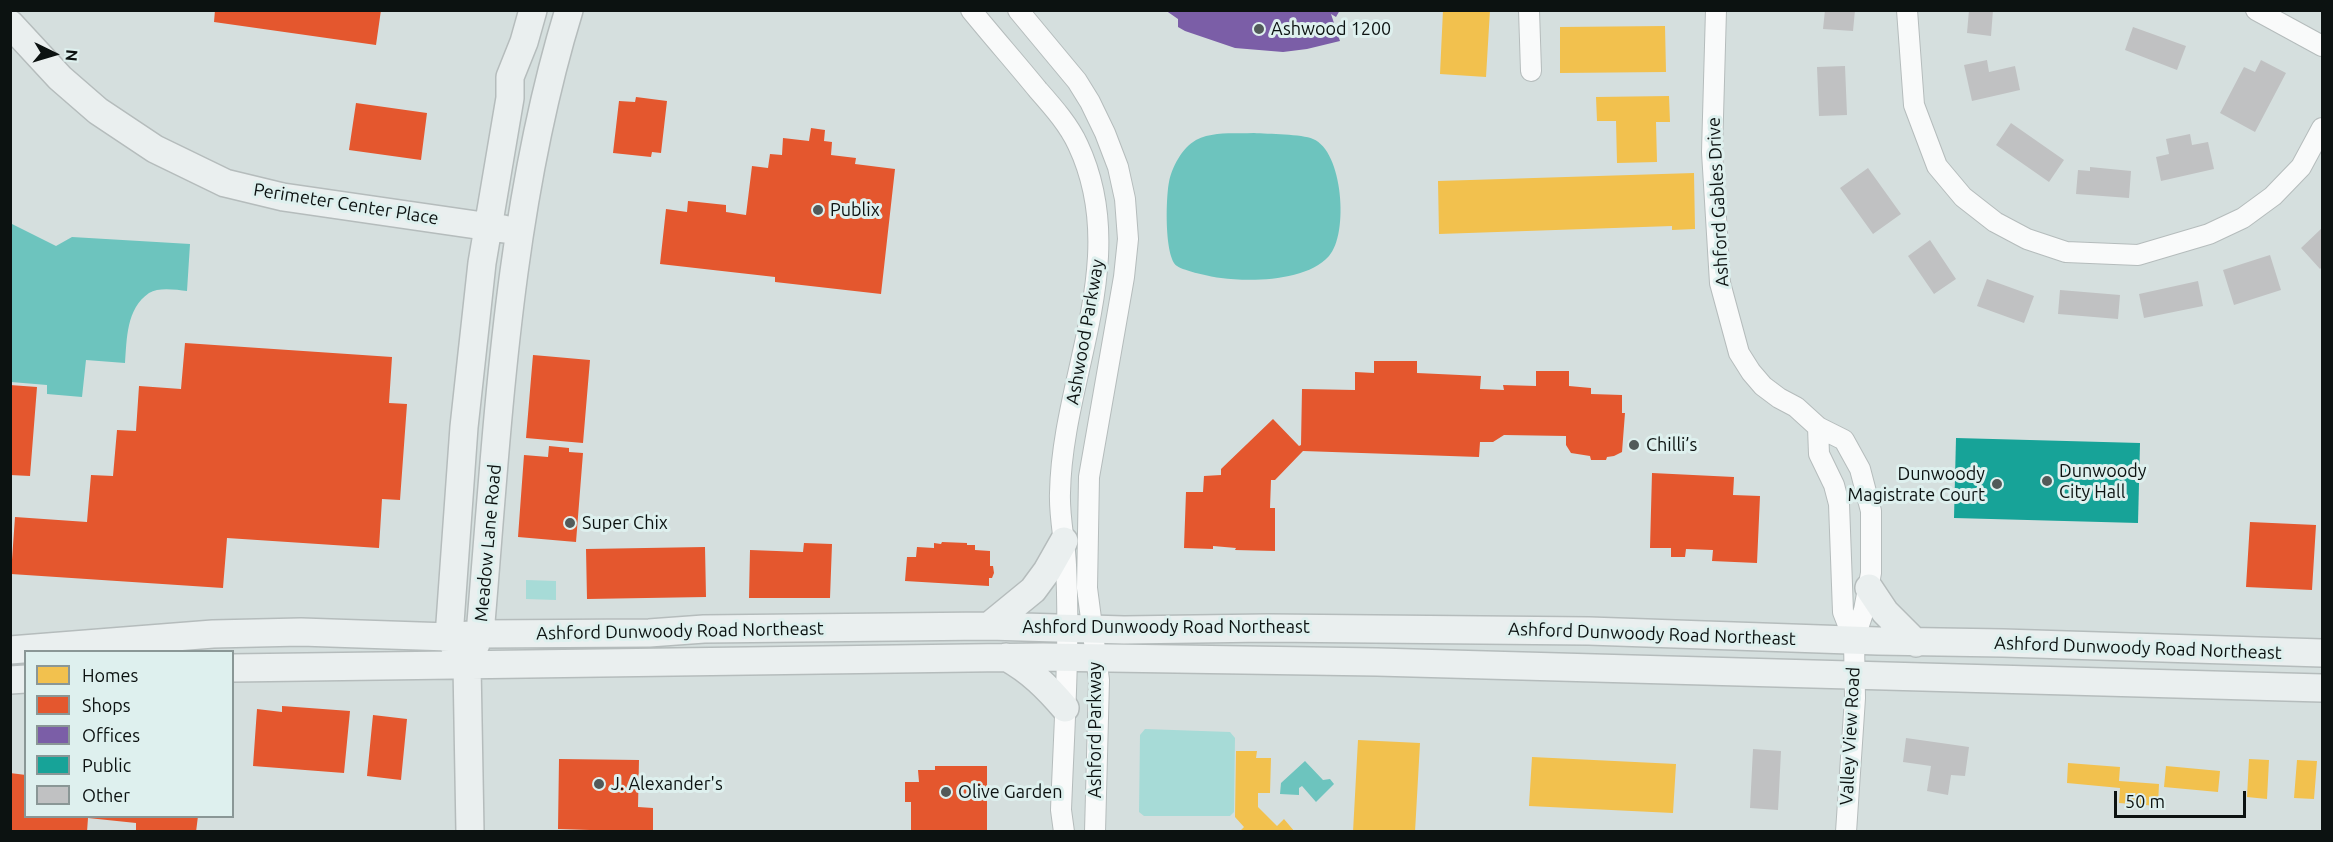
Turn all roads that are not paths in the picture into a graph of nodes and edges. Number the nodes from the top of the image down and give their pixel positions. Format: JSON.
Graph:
{"nodes":[{"id":1,"x":534,"y":10,"type":"edge"},
{"id":2,"x":569,"y":10,"type":"edge"},
{"id":3,"x":971,"y":10,"type":"edge"},
{"id":4,"x":1018,"y":10,"type":"edge"},
{"id":5,"x":1529,"y":10,"type":"edge"},
{"id":6,"x":1716,"y":10,"type":"edge"},
{"id":7,"x":1907,"y":10,"type":"edge"},
{"id":8,"x":2256,"y":10,"type":"edge"},
{"id":9,"x":10,"y":24,"type":"edge"},
{"id":10,"x":2322,"y":46,"type":"edge"},
{"id":11,"x":1531,"y":70,"type":"dead end"},
{"id":12,"x":2322,"y":128,"type":"edge"},
{"id":13,"x":488,"y":226,"type":"junction"},
{"id":14,"x":520,"y":232,"type":"junction"},
{"id":15,"x":1818,"y":427,"type":"junction"},
{"id":16,"x":1064,"y":541,"type":"junction"},
{"id":17,"x":1869,"y":588,"type":"junction"},
{"id":18,"x":989,"y":626,"type":"junction"},
{"id":19,"x":1066,"y":628,"type":"junction"},
{"id":20,"x":1092,"y":629,"type":"junction"},
{"id":21,"x":480,"y":634,"type":"junction"},
{"id":22,"x":449,"y":637,"type":"junction"},
{"id":23,"x":1854,"y":640,"type":"junction"},
{"id":24,"x":1916,"y":643,"type":"junction"},
{"id":25,"x":10,"y":650,"type":"edge"},
{"id":26,"x":2322,"y":653,"type":"edge"},
{"id":27,"x":1006,"y":657,"type":"junction"},
{"id":28,"x":1065,"y":658,"type":"junction"},
{"id":29,"x":1096,"y":658,"type":"junction"},
{"id":30,"x":467,"y":665,"type":"junction"},
{"id":31,"x":234,"y":668,"type":"edge"},
{"id":32,"x":1855,"y":674,"type":"junction"},
{"id":33,"x":2322,"y":688,"type":"edge"},
{"id":34,"x":1065,"y":708,"type":"junction"},
{"id":35,"x":470,"y":831,"type":"edge"},
{"id":36,"x":1064,"y":831,"type":"edge"},
{"id":37,"x":1095,"y":831,"type":"edge"},
{"id":38,"x":1846,"y":831,"type":"edge"}],
"edges":[{"from":1,"to":13,"type":"main road","name":"Meadow Lane Road"},
{"from":2,"to":14,"type":"main road","name":"Meadow Lane Road"},
{"from":3,"to":16,"type":"street","name":"Ashwood Parkway"},
{"from":4,"to":20,"type":"street","name":"Ashwood Parkway"},
{"from":5,"to":11,"type":"street"},
{"from":6,"to":15,"type":"street","name":"Ashford Gables Drive"},
{"from":7,"to":12,"type":"street"},
{"from":8,"to":10,"type":"street"},
{"from":9,"to":13,"type":"main road","name":"Perimeter Center Place"},
{"from":13,"to":14,"type":"main road","name":"Perimeter Center Place"},
{"from":13,"to":22,"type":"main road","name":"Meadow Lane Road"},
{"from":14,"to":21,"type":"main road","name":"Meadow Lane Road"},
{"from":15,"to":17,"type":"street","name":"Ashford Gables Drive"},
{"from":15,"to":23,"type":"street"},
{"from":16,"to":18,"type":"main road"},
{"from":16,"to":19,"type":"street","name":"Ashwood Parkway"},
{"from":17,"to":23,"type":"street","name":"Ashford Gables Drive"},
{"from":17,"to":24,"type":"main road"},
{"from":18,"to":19,"type":"main road","name":"Ashford Dunwoody Road Northeast"},
{"from":18,"to":21,"type":"main road","name":"Ashford Dunwoody Road Northeast"},
{"from":19,"to":20,"type":"main road","name":"Ashford Dunwoody Road Northeast"},
{"from":19,"to":28,"type":"street","name":"Ashwood Parkway"},
{"from":20,"to":23,"type":"main road","name":"Ashford Dunwoody Road Northeast"},
{"from":20,"to":29,"type":"street","name":"Ashford Parkway"},
{"from":21,"to":22,"type":"main road","name":"Ashford Dunwoody Road Northeast"},
{"from":21,"to":30,"type":"main road","name":"Meadow Lane Road"},
{"from":22,"to":25,"type":"main road","name":"Ashford Dunwoody Road Northeast"},
{"from":22,"to":30,"type":"main road","name":"Meadow Lane Road"},
{"from":23,"to":24,"type":"main road","name":"Ashford Dunwoody Road Northeast"},
{"from":23,"to":32,"type":"street","name":"Valley View Road"},
{"from":24,"to":26,"type":"main road","name":"Ashford Dunwoody Road Northeast"},
{"from":27,"to":28,"type":"main road","name":"Ashford Dunwoody Road Northeast"},
{"from":27,"to":30,"type":"main road","name":"Ashford Dunwoody Road Northeast"},
{"from":27,"to":34,"type":"main road"},
{"from":28,"to":29,"type":"main road","name":"Ashford Dunwoody Road Northeast"},
{"from":28,"to":34,"type":"street","name":"Ashford Parkway"},
{"from":29,"to":32,"type":"main road","name":"Ashford Dunwoody Road Northeast"},
{"from":29,"to":37,"type":"street","name":"Ashford Parkway"},
{"from":30,"to":31,"type":"main road","name":"Ashford Dunwoody Road Northeast"},
{"from":30,"to":35,"type":"main road"},
{"from":32,"to":33,"type":"main road","name":"Ashford Dunwoody Road Northeast"},
{"from":32,"to":38,"type":"street","name":"Valley View Road"},
{"from":34,"to":36,"type":"street","name":"Ashford Parkway"}]}
